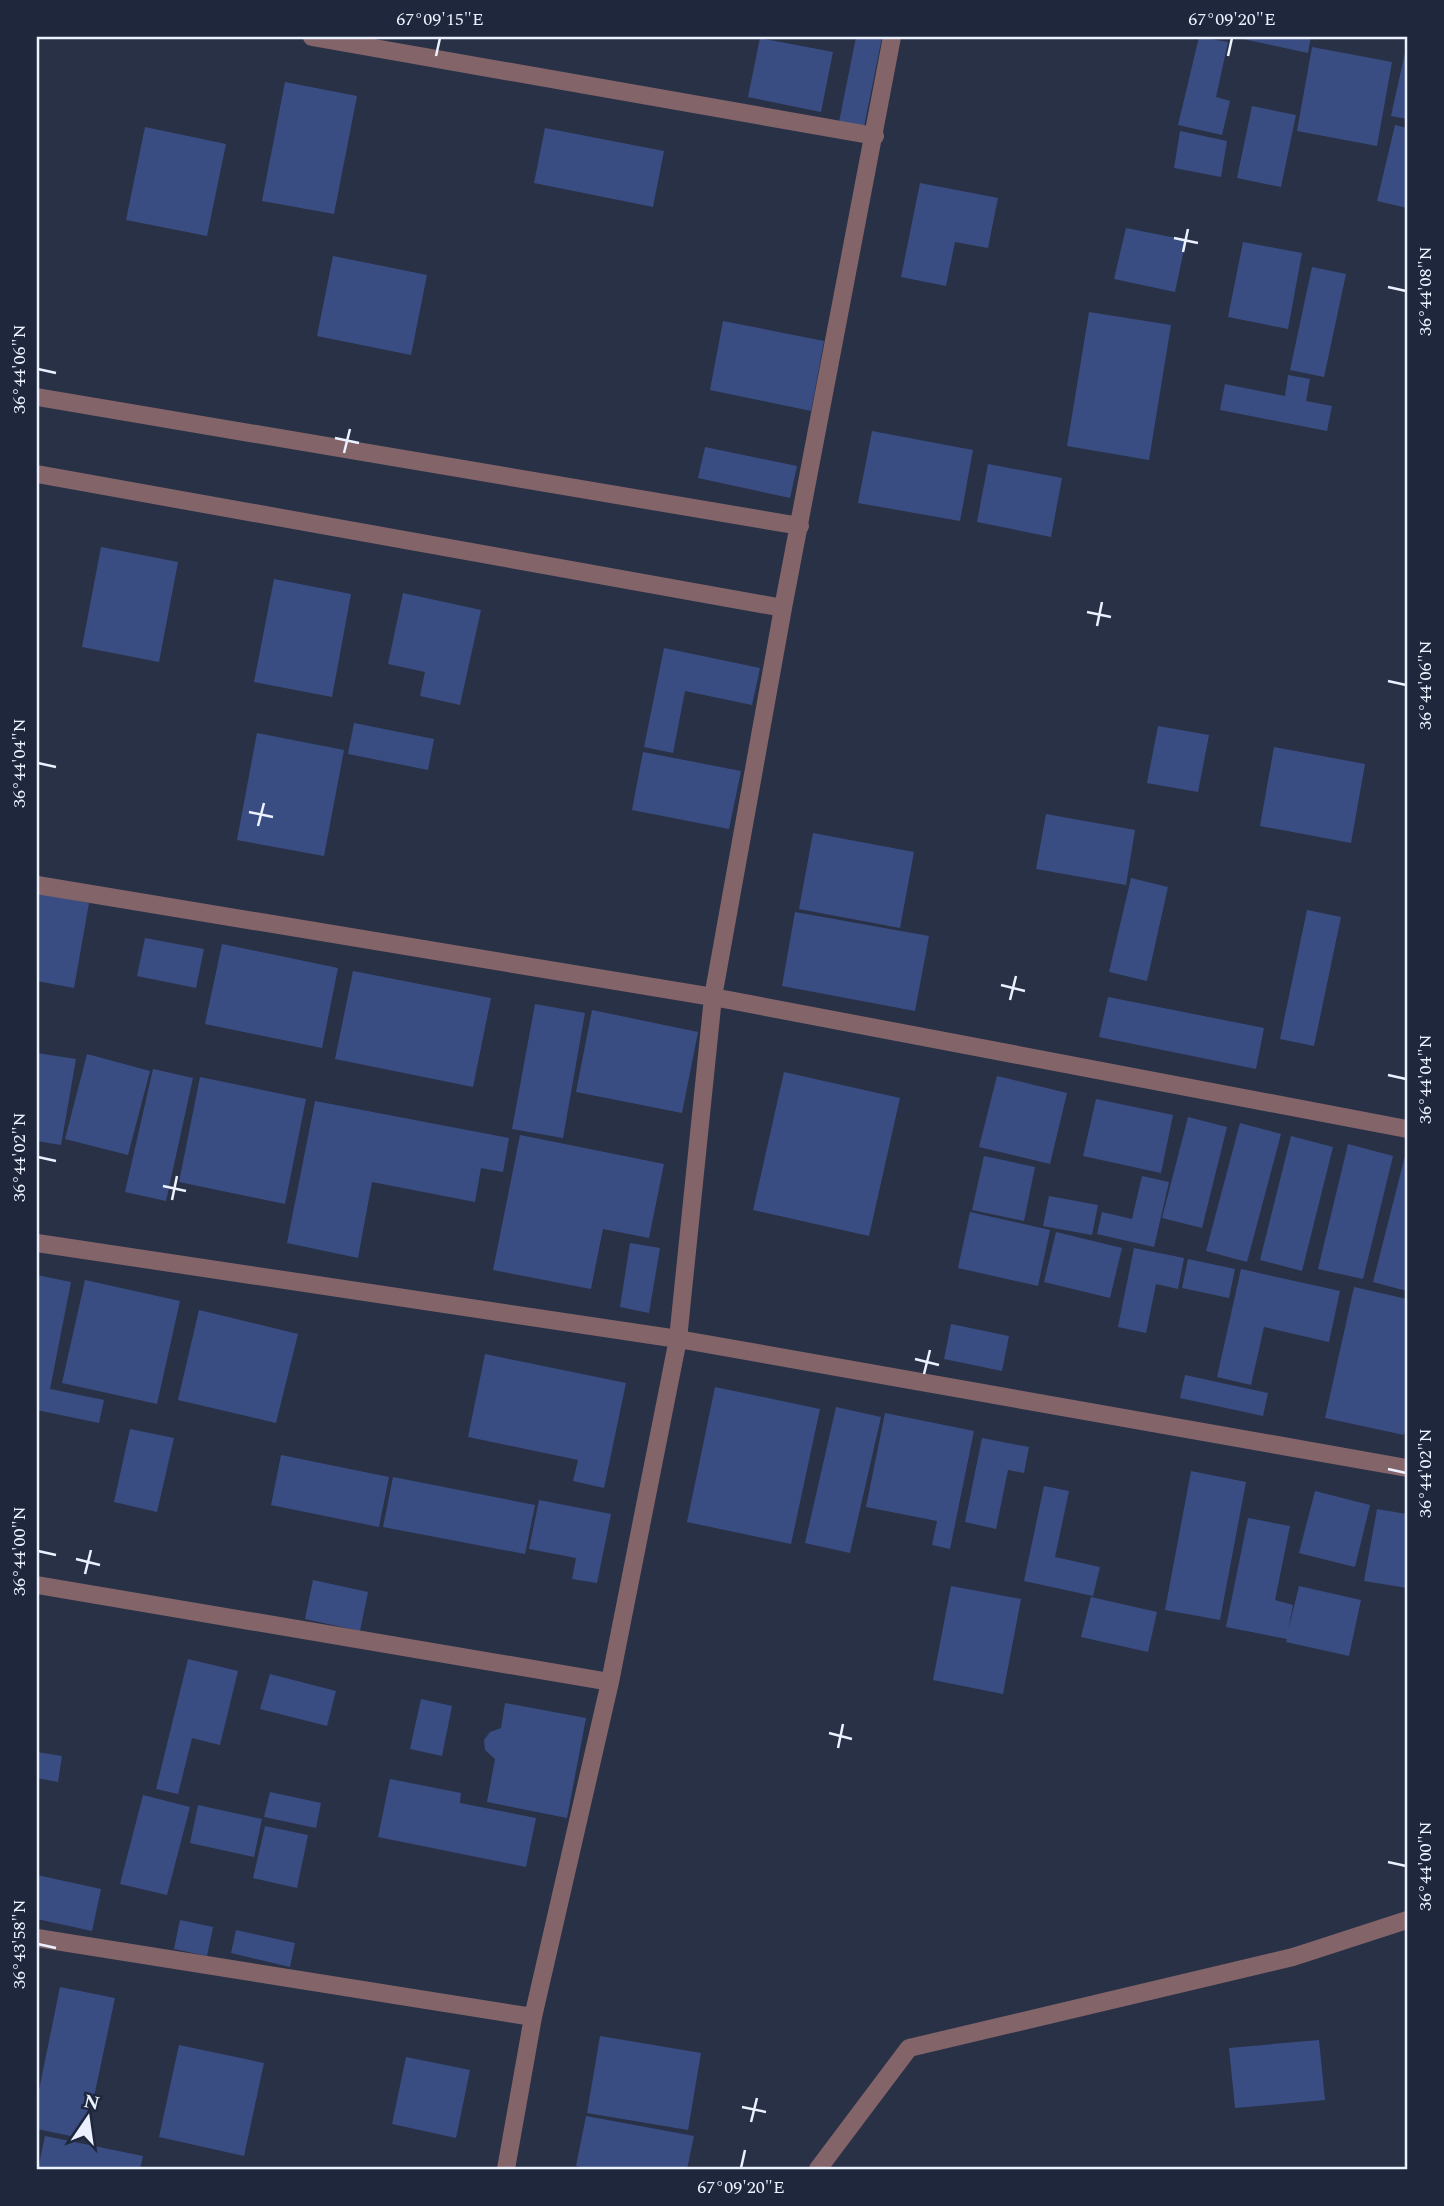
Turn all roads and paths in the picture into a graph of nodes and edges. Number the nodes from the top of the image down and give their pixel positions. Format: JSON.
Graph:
{"nodes":[{"id":1,"x":312,"y":37,"type":"edge"},
{"id":2,"x":892,"y":37,"type":"edge"},
{"id":3,"x":874,"y":136,"type":"junction"},
{"id":4,"x":37,"y":397,"type":"edge"},
{"id":5,"x":37,"y":474,"type":"edge"},
{"id":6,"x":800,"y":526,"type":"junction"},
{"id":7,"x":783,"y":608,"type":"junction"},
{"id":8,"x":37,"y":885,"type":"edge"},
{"id":9,"x":713,"y":997,"type":"junction"},
{"id":10,"x":1407,"y":1129,"type":"edge"},
{"id":11,"x":37,"y":1243,"type":"edge"},
{"id":12,"x":678,"y":1339,"type":"junction"},
{"id":13,"x":1407,"y":1468,"type":"edge"},
{"id":14,"x":37,"y":1585,"type":"edge"},
{"id":15,"x":610,"y":1682,"type":"junction"},
{"id":16,"x":1407,"y":1920,"type":"edge"},
{"id":17,"x":37,"y":1938,"type":"edge"},
{"id":18,"x":533,"y":2017,"type":"junction"},
{"id":19,"x":506,"y":2169,"type":"edge"},
{"id":20,"x":818,"y":2169,"type":"edge"}],
"edges":[{"from":1,"to":3,"type":"street"},
{"from":2,"to":3,"type":"street"},
{"from":3,"to":6,"type":"street"},
{"from":4,"to":6,"type":"street"},
{"from":5,"to":7,"type":"street"},
{"from":6,"to":7,"type":"street"},
{"from":7,"to":9,"type":"street"},
{"from":8,"to":9,"type":"street"},
{"from":9,"to":10,"type":"street"},
{"from":9,"to":12,"type":"street"},
{"from":11,"to":12,"type":"street"},
{"from":12,"to":13,"type":"street"},
{"from":12,"to":15,"type":"street"},
{"from":14,"to":15,"type":"street"},
{"from":15,"to":18,"type":"street"},
{"from":16,"to":20,"type":"street"},
{"from":17,"to":18,"type":"street"},
{"from":18,"to":19,"type":"street"}]}
